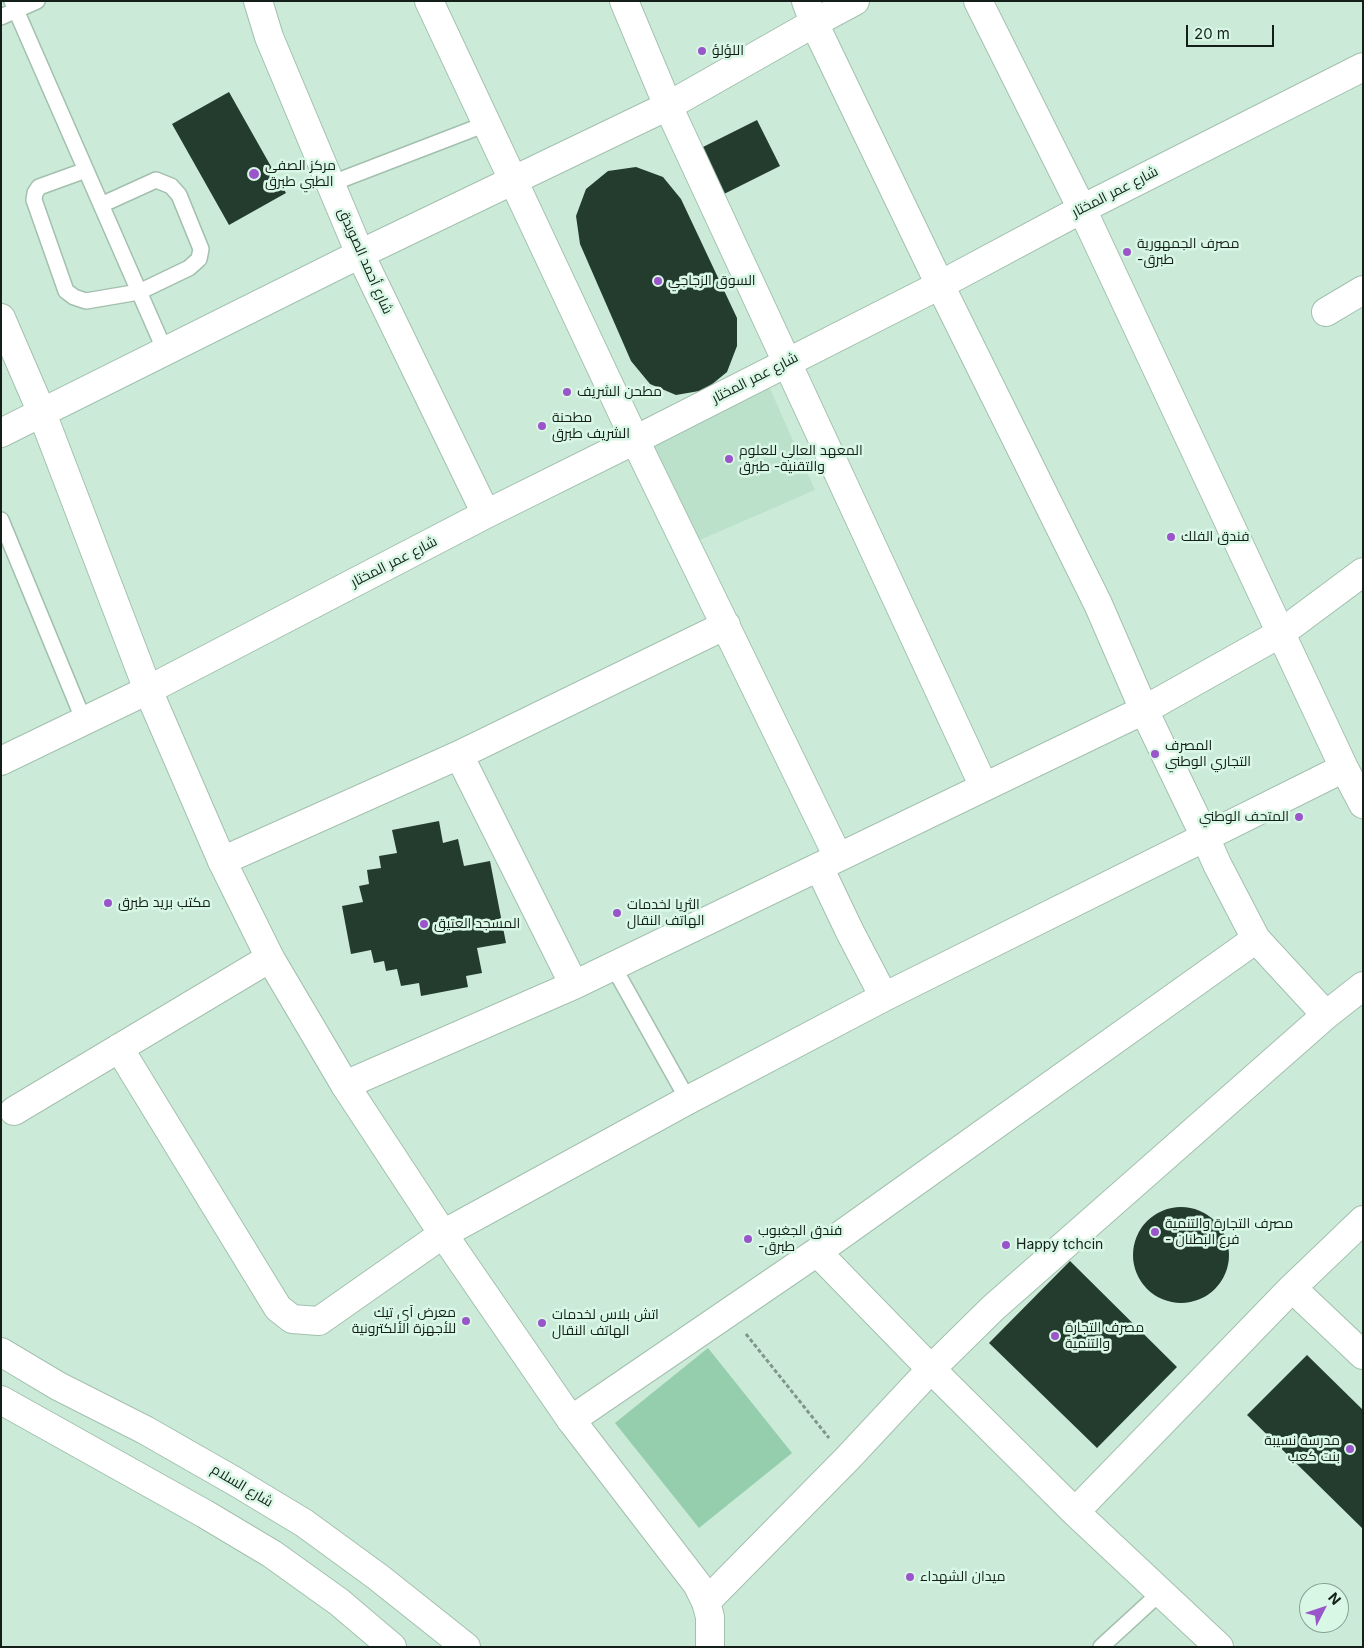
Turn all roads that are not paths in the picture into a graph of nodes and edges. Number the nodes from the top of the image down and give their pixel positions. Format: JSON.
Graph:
{"nodes":[{"id":1,"x":38,"y":1,"type":"edge"},
{"id":2,"x":258,"y":1,"type":"edge"},
{"id":3,"x":429,"y":1,"type":"edge"},
{"id":4,"x":624,"y":1,"type":"edge"},
{"id":5,"x":855,"y":1,"type":"edge"},
{"id":6,"x":978,"y":1,"type":"edge"},
{"id":7,"x":14,"y":6,"type":"edge"},
{"id":8,"x":810,"y":12,"type":"edge"},
{"id":9,"x":1,"y":17,"type":"edge"},
{"id":10,"x":1363,"y":67,"type":"edge"},
{"id":11,"x":668,"y":106,"type":"junction"},
{"id":12,"x":486,"y":124,"type":"junction"},
{"id":13,"x":86,"y":170,"type":"junction"},
{"id":14,"x":512,"y":181,"type":"junction"},
{"id":15,"x":330,"y":184,"type":"junction"},
{"id":16,"x":101,"y":205,"type":"junction"},
{"id":17,"x":1082,"y":209,"type":"junction"},
{"id":18,"x":360,"y":254,"type":"junction"},
{"id":19,"x":940,"y":284,"type":"junction"},
{"id":20,"x":1363,"y":290,"type":"edge"},
{"id":21,"x":139,"y":292,"type":"junction"},
{"id":22,"x":1326,"y":312,"type":"dead end"},
{"id":23,"x":1,"y":318,"type":"edge"},
{"id":24,"x":165,"y":351,"type":"junction"},
{"id":25,"x":788,"y":361,"type":"junction"},
{"id":26,"x":42,"y":413,"type":"junction"},
{"id":27,"x":1,"y":433,"type":"edge"},
{"id":28,"x":635,"y":440,"type":"junction"},
{"id":29,"x":486,"y":514,"type":"junction"},
{"id":30,"x":1,"y":520,"type":"edge"},
{"id":31,"x":1363,"y":572,"type":"edge"},
{"id":32,"x":726,"y":625,"type":"junction"},
{"id":33,"x":1281,"y":633,"type":"junction"},
{"id":34,"x":148,"y":690,"type":"junction"},
{"id":35,"x":1144,"y":710,"type":"junction"},
{"id":36,"x":84,"y":721,"type":"junction"},
{"id":37,"x":459,"y":755,"type":"junction"},
{"id":38,"x":1,"y":761,"type":"edge"},
{"id":39,"x":1344,"y":768,"type":"junction"},
{"id":40,"x":984,"y":788,"type":"junction"},
{"id":41,"x":1363,"y":804,"type":"edge"},
{"id":42,"x":1206,"y":837,"type":"junction"},
{"id":43,"x":222,"y":861,"type":"junction"},
{"id":44,"x":829,"y":862,"type":"junction"},
{"id":45,"x":1256,"y":939,"type":"junction"},
{"id":46,"x":270,"y":958,"type":"junction"},
{"id":47,"x":612,"y":966,"type":"junction"},
{"id":48,"x":574,"y":985,"type":"junction"},
{"id":49,"x":1363,"y":986,"type":"edge"},
{"id":50,"x":884,"y":997,"type":"junction"},
{"id":51,"x":1326,"y":1015,"type":"junction"},
{"id":52,"x":119,"y":1048,"type":"junction"},
{"id":53,"x":345,"y":1085,"type":"junction"},
{"id":54,"x":688,"y":1100,"type":"junction"},
{"id":55,"x":14,"y":1110,"type":"dead end"},
{"id":56,"x":1363,"y":1220,"type":"edge"},
{"id":57,"x":442,"y":1234,"type":"junction"},
{"id":58,"x":817,"y":1252,"type":"junction"},
{"id":59,"x":1292,"y":1288,"type":"junction"},
{"id":60,"x":1,"y":1352,"type":"edge"},
{"id":61,"x":1363,"y":1355,"type":"edge"},
{"id":62,"x":931,"y":1370,"type":"junction"},
{"id":63,"x":1,"y":1400,"type":"edge"},
{"id":64,"x":572,"y":1420,"type":"junction"},
{"id":65,"x":1075,"y":1512,"type":"junction"},
{"id":66,"x":1161,"y":1592,"type":"junction"},
{"id":67,"x":706,"y":1602,"type":"junction"},
{"id":68,"x":392,"y":1647,"type":"edge"},
{"id":69,"x":466,"y":1647,"type":"edge"},
{"id":70,"x":710,"y":1647,"type":"edge"},
{"id":71,"x":1100,"y":1647,"type":"edge"},
{"id":72,"x":1219,"y":1647,"type":"edge"}],
"edges":[{"from":1,"to":7,"type":"lane"},
{"from":2,"to":15,"type":"street","name":"شارع أحمد الصويدق"},
{"from":3,"to":12,"type":"street"},
{"from":4,"to":11,"type":"street"},
{"from":5,"to":8,"type":"street"},
{"from":6,"to":17,"type":"street"},
{"from":7,"to":9,"type":"lane"},
{"from":7,"to":13,"type":"lane"},
{"from":8,"to":11,"type":"street"},
{"from":8,"to":19,"type":"street"},
{"from":10,"to":17,"type":"street","name":"شارع عمر المختار"},
{"from":11,"to":14,"type":"street"},
{"from":11,"to":25,"type":"street"},
{"from":12,"to":14,"type":"street"},
{"from":12,"to":15,"type":"lane"},
{"from":13,"to":16,"type":"lane"},
{"from":13,"to":21,"type":"lane"},
{"from":14,"to":18,"type":"street"},
{"from":14,"to":28,"type":"street"},
{"from":15,"to":18,"type":"street","name":"شارع أحمد الصويدق"},
{"from":16,"to":21,"type":"lane"},
{"from":16,"to":21,"type":"lane"},
{"from":17,"to":19,"type":"street","name":"شارع عمر المختار"},
{"from":17,"to":33,"type":"street"},
{"from":18,"to":24,"type":"street"},
{"from":18,"to":29,"type":"street","name":"شارع أحمد الصويدق"},
{"from":19,"to":25,"type":"street","name":"شارع عمر المختار"},
{"from":19,"to":35,"type":"street"},
{"from":20,"to":22,"type":"street"},
{"from":21,"to":24,"type":"lane"},
{"from":23,"to":26,"type":"street"},
{"from":24,"to":26,"type":"street"},
{"from":25,"to":28,"type":"street","name":"شارع عمر المختار"},
{"from":25,"to":40,"type":"street"},
{"from":26,"to":27,"type":"street"},
{"from":26,"to":34,"type":"street"},
{"from":28,"to":29,"type":"street","name":"شارع عمر المختار"},
{"from":28,"to":32,"type":"street"},
{"from":29,"to":34,"type":"street","name":"شارع عمر المختار"},
{"from":30,"to":36,"type":"lane"},
{"from":31,"to":33,"type":"street"},
{"from":32,"to":37,"type":"street"},
{"from":32,"to":44,"type":"street"},
{"from":33,"to":35,"type":"street"},
{"from":33,"to":39,"type":"street"},
{"from":34,"to":36,"type":"street","name":"شارع عمر المختار"},
{"from":34,"to":43,"type":"street"},
{"from":35,"to":40,"type":"street"},
{"from":35,"to":42,"type":"street"},
{"from":36,"to":38,"type":"street","name":"شارع عمر المختار"},
{"from":37,"to":43,"type":"street"},
{"from":37,"to":48,"type":"street"},
{"from":39,"to":41,"type":"street"},
{"from":39,"to":42,"type":"street"},
{"from":40,"to":44,"type":"street"},
{"from":42,"to":45,"type":"street"},
{"from":42,"to":50,"type":"street"},
{"from":43,"to":46,"type":"street"},
{"from":44,"to":47,"type":"street"},
{"from":44,"to":50,"type":"street"},
{"from":45,"to":51,"type":"street"},
{"from":45,"to":58,"type":"street"},
{"from":46,"to":52,"type":"street"},
{"from":46,"to":53,"type":"street"},
{"from":47,"to":48,"type":"street"},
{"from":47,"to":54,"type":"lane"},
{"from":48,"to":53,"type":"street"},
{"from":49,"to":51,"type":"street"},
{"from":50,"to":54,"type":"street"},
{"from":51,"to":62,"type":"street"},
{"from":52,"to":55,"type":"street"},
{"from":52,"to":57,"type":"street"},
{"from":53,"to":57,"type":"street"},
{"from":54,"to":57,"type":"street"},
{"from":56,"to":59,"type":"street"},
{"from":57,"to":64,"type":"street"},
{"from":58,"to":62,"type":"street"},
{"from":58,"to":64,"type":"street"},
{"from":59,"to":61,"type":"street"},
{"from":59,"to":65,"type":"street"},
{"from":60,"to":69,"type":"street","name":"شارع السلام"},
{"from":62,"to":65,"type":"street"},
{"from":62,"to":67,"type":"street"},
{"from":63,"to":68,"type":"street"},
{"from":64,"to":67,"type":"street"},
{"from":65,"to":66,"type":"street"},
{"from":66,"to":71,"type":"lane"},
{"from":66,"to":72,"type":"street"},
{"from":67,"to":70,"type":"street"}]}
